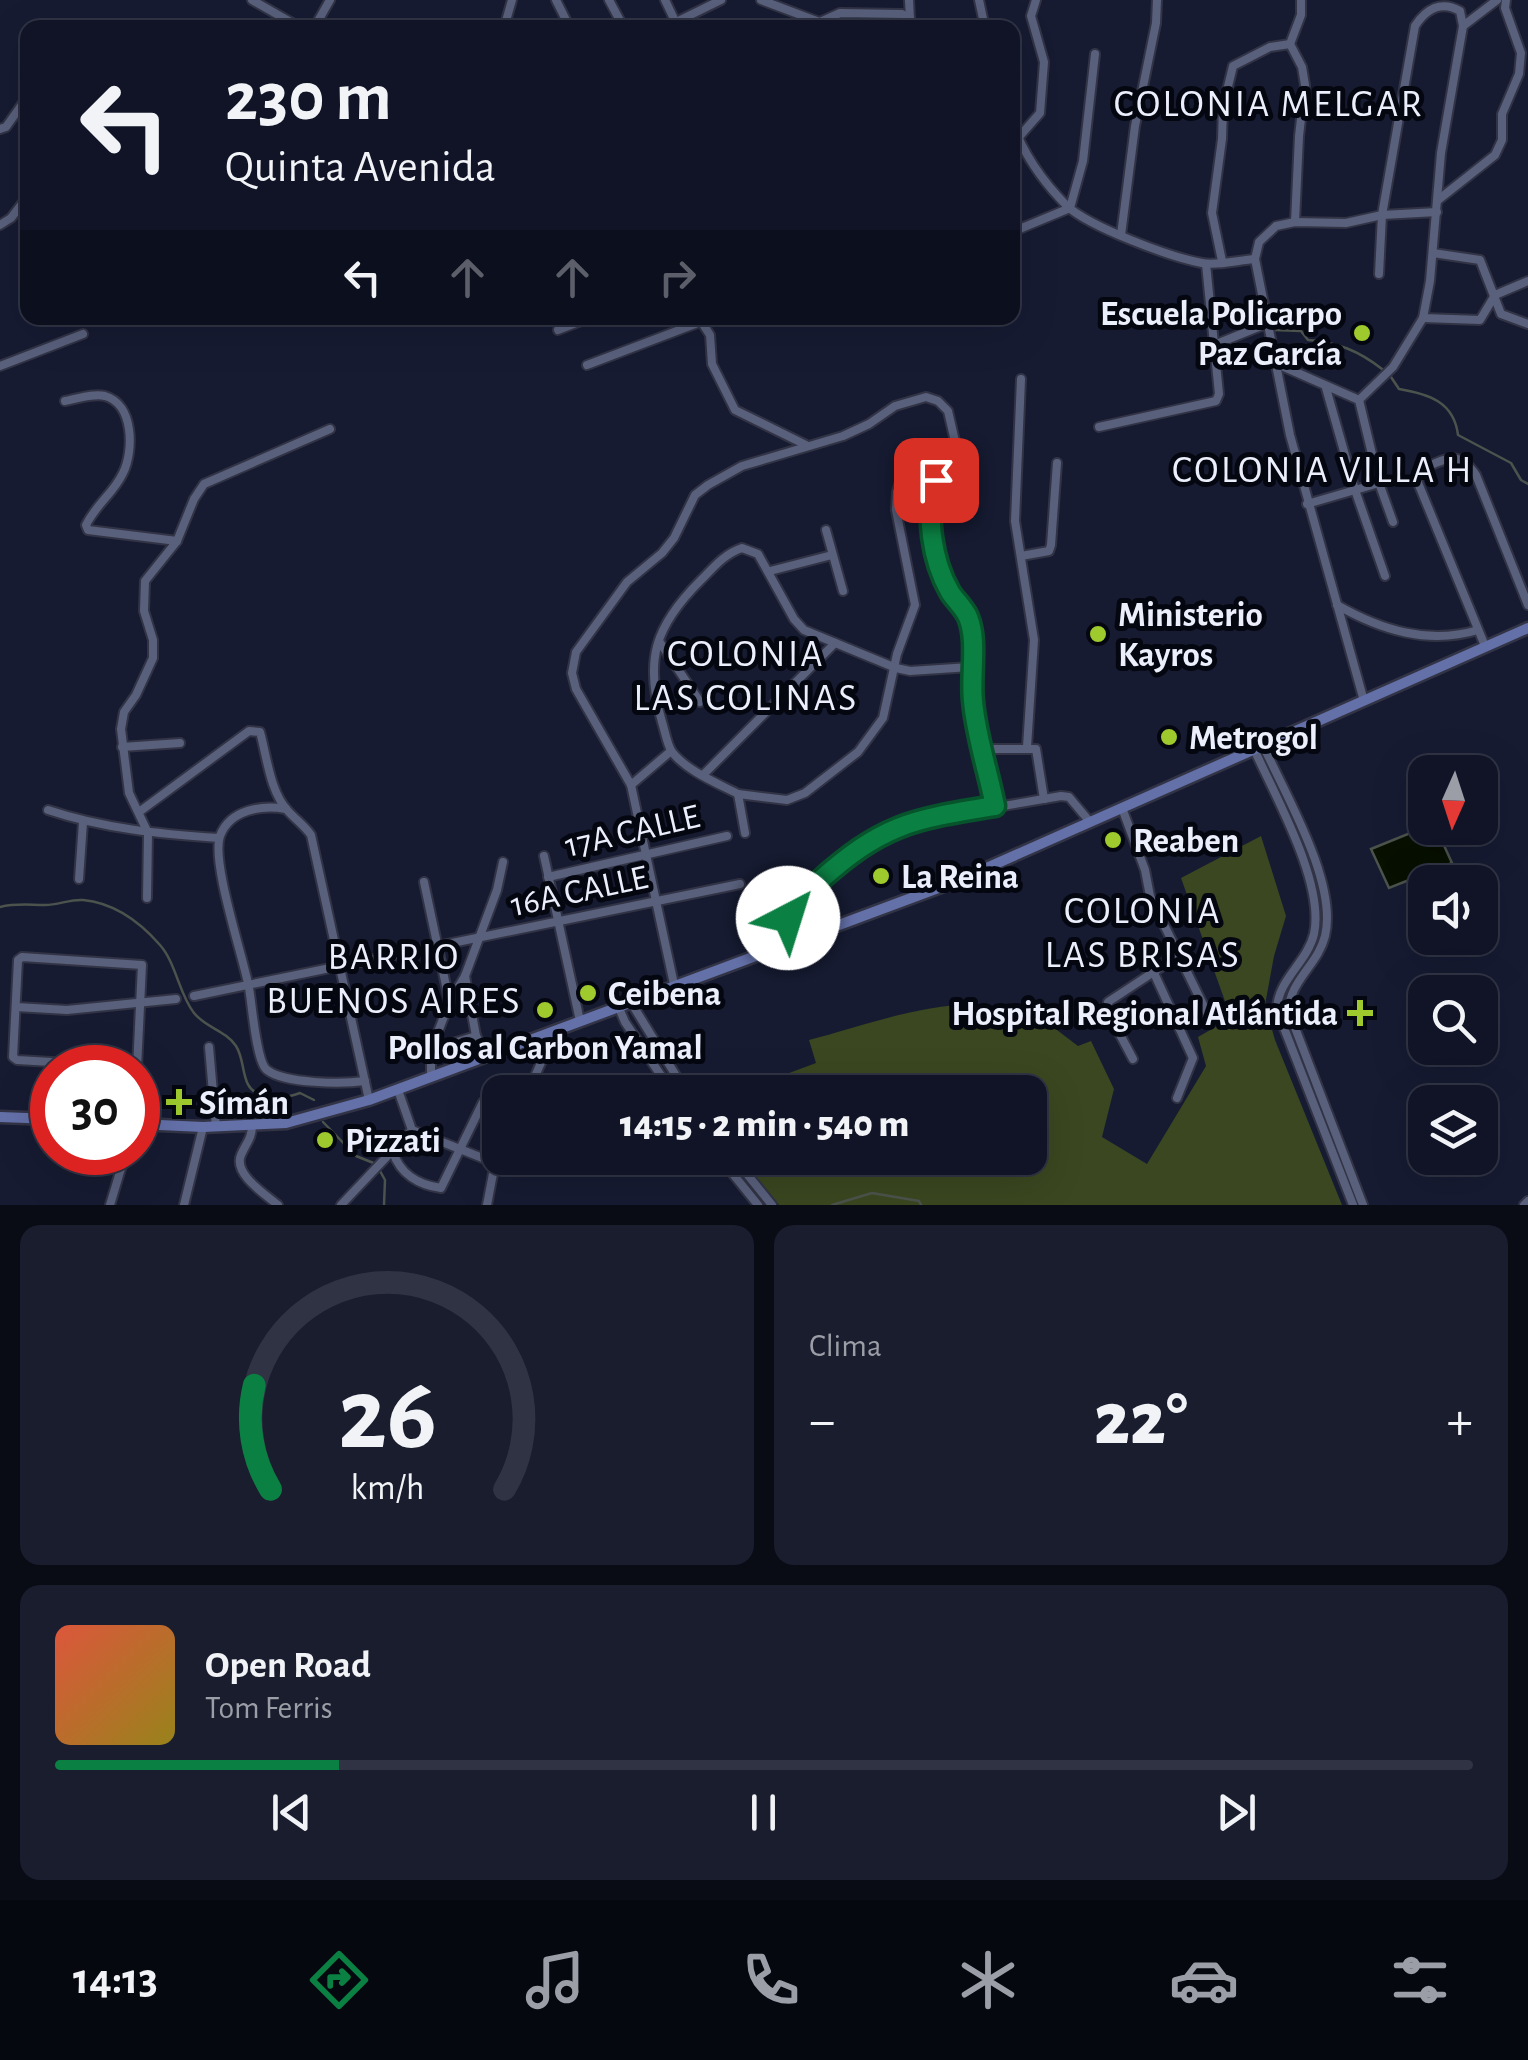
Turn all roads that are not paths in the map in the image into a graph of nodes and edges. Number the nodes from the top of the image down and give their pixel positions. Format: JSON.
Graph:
{"nodes":[{"id":1,"x":252,"y":0,"type":"edge"},
{"id":2,"x":761,"y":0,"type":"edge"},
{"id":3,"x":909,"y":0,"type":"edge"},
{"id":4,"x":1036,"y":0,"type":"edge"},
{"id":5,"x":1157,"y":0,"type":"edge"},
{"id":6,"x":1301,"y":0,"type":"edge"},
{"id":7,"x":1497,"y":0,"type":"edge"},
{"id":8,"x":1506,"y":0,"type":"edge"},
{"id":9,"x":718,"y":1,"type":"edge"},
{"id":10,"x":910,"y":19,"type":"joint"},
{"id":11,"x":287,"y":20,"type":"edge"},
{"id":12,"x":682,"y":20,"type":"edge"},
{"id":13,"x":814,"y":20,"type":"edge"},
{"id":14,"x":827,"y":20,"type":"edge"},
{"id":15,"x":1463,"y":26,"type":"junction"},
{"id":16,"x":1290,"y":44,"type":"junction"},
{"id":17,"x":1094,"y":54,"type":"dead end"},
{"id":18,"x":1524,"y":60,"type":"edge"},
{"id":19,"x":20,"y":107,"type":"edge"},
{"id":20,"x":0,"y":129,"type":"edge"},
{"id":21,"x":1020,"y":136,"type":"edge"},
{"id":22,"x":1020,"y":141,"type":"edge"},
{"id":23,"x":1438,"y":200,"type":"junction"},
{"id":24,"x":20,"y":206,"type":"edge"},
{"id":25,"x":1070,"y":208,"type":"junction"},
{"id":26,"x":1437,"y":212,"type":"junction"},
{"id":27,"x":1382,"y":215,"type":"junction"},
{"id":28,"x":1295,"y":222,"type":"junction"},
{"id":29,"x":0,"y":225,"type":"edge"},
{"id":30,"x":1020,"y":229,"type":"edge"},
{"id":31,"x":1121,"y":236,"type":"junction"},
{"id":32,"x":1433,"y":252,"type":"junction"},
{"id":33,"x":1255,"y":259,"type":"junction"},
{"id":34,"x":1222,"y":261,"type":"junction"},
{"id":35,"x":1206,"y":264,"type":"junction"},
{"id":36,"x":1379,"y":274,"type":"dead end"},
{"id":37,"x":1528,"y":282,"type":"edge"},
{"id":38,"x":1495,"y":295,"type":"junction"},
{"id":39,"x":1422,"y":318,"type":"junction"},
{"id":40,"x":1528,"y":324,"type":"edge"},
{"id":41,"x":571,"y":325,"type":"edge"},
{"id":42,"x":689,"y":325,"type":"edge"},
{"id":43,"x":706,"y":325,"type":"edge"},
{"id":44,"x":1267,"y":328,"type":"junction"},
{"id":45,"x":558,"y":330,"type":"dead end"},
{"id":46,"x":83,"y":334,"type":"dead end"},
{"id":47,"x":1214,"y":344,"type":"junction"},
{"id":48,"x":1274,"y":364,"type":"junction"},
{"id":49,"x":0,"y":366,"type":"edge"},
{"id":50,"x":586,"y":366,"type":"dead end"},
{"id":51,"x":1021,"y":379,"type":"dead end"},
{"id":52,"x":1326,"y":388,"type":"junction"},
{"id":53,"x":65,"y":400,"type":"dead end"},
{"id":54,"x":1359,"y":400,"type":"junction"},
{"id":55,"x":1099,"y":427,"type":"dead end"},
{"id":56,"x":330,"y":429,"type":"dead end"},
{"id":57,"x":808,"y":446,"type":"junction"},
{"id":58,"x":911,"y":446,"type":"dead end"},
{"id":59,"x":1058,"y":463,"type":"dead end"},
{"id":60,"x":1379,"y":483,"type":"junction"},
{"id":61,"x":1355,"y":490,"type":"junction"},
{"id":62,"x":1307,"y":504,"type":"junction"},
{"id":63,"x":1393,"y":522,"type":"dead end"},
{"id":64,"x":826,"y":530,"type":"dead end"},
{"id":65,"x":177,"y":541,"type":"junction"},
{"id":66,"x":832,"y":555,"type":"junction"},
{"id":67,"x":1021,"y":556,"type":"junction"},
{"id":68,"x":770,"y":571,"type":"junction"},
{"id":69,"x":1384,"y":576,"type":"dead end"},
{"id":70,"x":844,"y":590,"type":"dead end"},
{"id":71,"x":1528,"y":605,"type":"edge"},
{"id":72,"x":1336,"y":606,"type":"junction"},
{"id":73,"x":1528,"y":628,"type":"edge"},
{"id":74,"x":1478,"y":630,"type":"junction"},
{"id":75,"x":659,"y":641,"type":"junction"},
{"id":76,"x":835,"y":644,"type":"junction"},
{"id":77,"x":1484,"y":646,"type":"junction"},
{"id":78,"x":896,"y":668,"type":"junction"},
{"id":79,"x":970,"y":668,"type":"junction"},
{"id":80,"x":1364,"y":701,"type":"junction"},
{"id":81,"x":700,"y":702,"type":"dead end"},
{"id":82,"x":180,"y":743,"type":"dead end"},
{"id":83,"x":122,"y":747,"type":"junction"},
{"id":84,"x":1027,"y":747,"type":"junction"},
{"id":85,"x":1259,"y":747,"type":"junction"},
{"id":86,"x":984,"y":749,"type":"junction"},
{"id":87,"x":671,"y":751,"type":"junction"},
{"id":88,"x":703,"y":775,"type":"junction"},
{"id":89,"x":631,"y":785,"type":"junction"},
{"id":90,"x":738,"y":794,"type":"junction"},
{"id":91,"x":1044,"y":799,"type":"junction"},
{"id":92,"x":995,"y":806,"type":"junction"},
{"id":93,"x":1122,"y":808,"type":"junction"},
{"id":94,"x":286,"y":809,"type":"junction"},
{"id":95,"x":48,"y":810,"type":"dead end"},
{"id":96,"x":138,"y":812,"type":"junction"},
{"id":97,"x":83,"y":822,"type":"junction"},
{"id":98,"x":1090,"y":822,"type":"junction"},
{"id":99,"x":148,"y":833,"type":"junction"},
{"id":100,"x":745,"y":833,"type":"dead end"},
{"id":101,"x":727,"y":836,"type":"dead end"},
{"id":102,"x":219,"y":838,"type":"junction"},
{"id":103,"x":646,"y":854,"type":"junction"},
{"id":104,"x":544,"y":856,"type":"dead end"},
{"id":105,"x":503,"y":862,"type":"dead end"},
{"id":106,"x":548,"y":878,"type":"junction"},
{"id":107,"x":79,"y":880,"type":"dead end"},
{"id":108,"x":424,"y":882,"type":"dead end"},
{"id":109,"x":740,"y":884,"type":"dead end"},
{"id":110,"x":147,"y":898,"type":"dead end"},
{"id":111,"x":654,"y":903,"type":"junction"},
{"id":112,"x":558,"y":922,"type":"junction"},
{"id":113,"x":476,"y":939,"type":"junction"},
{"id":114,"x":793,"y":945,"type":"junction"},
{"id":115,"x":438,"y":946,"type":"junction"},
{"id":116,"x":1178,"y":956,"type":"junction"},
{"id":117,"x":342,"y":967,"type":"junction"},
{"id":118,"x":1154,"y":973,"type":"junction"},
{"id":119,"x":465,"y":976,"type":"junction"},
{"id":120,"x":248,"y":986,"type":"junction"},
{"id":121,"x":674,"y":989,"type":"junction"},
{"id":122,"x":194,"y":996,"type":"dead end"},
{"id":123,"x":176,"y":999,"type":"dead end"},
{"id":124,"x":450,"y":1001,"type":"junction"},
{"id":125,"x":141,"y":1004,"type":"junction"},
{"id":126,"x":632,"y":1004,"type":"junction"},
{"id":127,"x":16,"y":1007,"type":"junction"},
{"id":128,"x":619,"y":1008,"type":"junction"},
{"id":129,"x":1210,"y":1019,"type":"dead end"},
{"id":130,"x":580,"y":1022,"type":"junction"},
{"id":131,"x":555,"y":1031,"type":"junction"},
{"id":132,"x":476,"y":1036,"type":"junction"},
{"id":133,"x":138,"y":1045,"type":"edge"},
{"id":134,"x":209,"y":1047,"type":"dead end"},
{"id":135,"x":431,"y":1050,"type":"junction"},
{"id":136,"x":488,"y":1056,"type":"junction"},
{"id":137,"x":1133,"y":1058,"type":"dead end"},
{"id":138,"x":30,"y":1061,"type":"edge"},
{"id":139,"x":536,"y":1075,"type":"edge"},
{"id":140,"x":661,"y":1075,"type":"edge"},
{"id":141,"x":676,"y":1075,"type":"edge"},
{"id":142,"x":431,"y":1078,"type":"junction"},
{"id":143,"x":366,"y":1082,"type":"junction"},
{"id":144,"x":331,"y":1085,"type":"junction"},
{"id":145,"x":398,"y":1090,"type":"junction"},
{"id":146,"x":1177,"y":1098,"type":"dead end"},
{"id":147,"x":369,"y":1100,"type":"junction"},
{"id":148,"x":482,"y":1102,"type":"edge"},
{"id":149,"x":340,"y":1109,"type":"junction"},
{"id":150,"x":0,"y":1117,"type":"edge"},
{"id":151,"x":30,"y":1118,"type":"edge"},
{"id":152,"x":160,"y":1125,"type":"edge"},
{"id":153,"x":252,"y":1125,"type":"junction"},
{"id":154,"x":216,"y":1127,"type":"junction"},
{"id":155,"x":203,"y":1128,"type":"junction"},
{"id":156,"x":412,"y":1130,"type":"junction"},
{"id":157,"x":460,"y":1149,"type":"junction"},
{"id":158,"x":393,"y":1152,"type":"junction"},
{"id":159,"x":482,"y":1153,"type":"edge"},
{"id":160,"x":119,"y":1175,"type":"edge"},
{"id":161,"x":494,"y":1175,"type":"edge"},
{"id":162,"x":734,"y":1175,"type":"edge"},
{"id":163,"x":748,"y":1175,"type":"edge"},
{"id":164,"x":110,"y":1205,"type":"edge"},
{"id":165,"x":184,"y":1205,"type":"edge"},
{"id":166,"x":278,"y":1205,"type":"edge"},
{"id":167,"x":341,"y":1205,"type":"edge"},
{"id":168,"x":488,"y":1205,"type":"edge"},
{"id":169,"x":758,"y":1205,"type":"edge"},
{"id":170,"x":772,"y":1205,"type":"edge"},
{"id":171,"x":1353,"y":1205,"type":"edge"},
{"id":172,"x":1364,"y":1205,"type":"edge"}],
"edges":[{"from":1,"to":11,"type":"street"},
{"from":2,"to":13,"type":"street"},
{"from":3,"to":10,"type":"street"},
{"from":4,"to":21,"type":"street"},
{"from":5,"to":31,"type":"street"},
{"from":6,"to":16,"type":"street"},
{"from":7,"to":15,"type":"street"},
{"from":8,"to":18,"type":"street"},
{"from":9,"to":12,"type":"street"},
{"from":10,"to":14,"type":"street"},
{"from":15,"to":23,"type":"street"},
{"from":15,"to":27,"type":"street"},
{"from":16,"to":28,"type":"street"},
{"from":16,"to":34,"type":"street"},
{"from":17,"to":25,"type":"street"},
{"from":18,"to":23,"type":"street"},
{"from":19,"to":20,"type":"street"},
{"from":22,"to":25,"type":"street"},
{"from":23,"to":26,"type":"street"},
{"from":24,"to":29,"type":"street"},
{"from":25,"to":30,"type":"street"},
{"from":25,"to":31,"type":"street"},
{"from":26,"to":27,"type":"street"},
{"from":26,"to":32,"type":"street"},
{"from":27,"to":28,"type":"street"},
{"from":27,"to":36,"type":"street"},
{"from":28,"to":33,"type":"street"},
{"from":31,"to":35,"type":"street"},
{"from":32,"to":38,"type":"street"},
{"from":32,"to":39,"type":"street"},
{"from":33,"to":34,"type":"street"},
{"from":33,"to":44,"type":"street"},
{"from":34,"to":35,"type":"street"},
{"from":35,"to":47,"type":"street"},
{"from":37,"to":38,"type":"street"},
{"from":38,"to":39,"type":"street"},
{"from":38,"to":40,"type":"street"},
{"from":39,"to":54,"type":"street"},
{"from":41,"to":45,"type":"street"},
{"from":42,"to":50,"type":"street"},
{"from":43,"to":57,"type":"street"},
{"from":44,"to":47,"type":"street"},
{"from":44,"to":48,"type":"street"},
{"from":46,"to":49,"type":"street"},
{"from":47,"to":55,"type":"street"},
{"from":48,"to":52,"type":"street"},
{"from":48,"to":62,"type":"street"},
{"from":51,"to":67,"type":"street"},
{"from":52,"to":54,"type":"street"},
{"from":52,"to":61,"type":"street"},
{"from":53,"to":65,"type":"street"},
{"from":54,"to":60,"type":"street"},
{"from":56,"to":65,"type":"street"},
{"from":57,"to":79,"type":"street"},
{"from":57,"to":89,"type":"street"},
{"from":58,"to":78,"type":"street"},
{"from":59,"to":67,"type":"street"},
{"from":60,"to":61,"type":"street"},
{"from":60,"to":63,"type":"street"},
{"from":61,"to":62,"type":"street"},
{"from":61,"to":69,"type":"street"},
{"from":62,"to":72,"type":"street"},
{"from":64,"to":66,"type":"street"},
{"from":65,"to":83,"type":"street"},
{"from":66,"to":68,"type":"street"},
{"from":66,"to":70,"type":"street"},
{"from":67,"to":84,"type":"street"},
{"from":68,"to":75,"type":"street"},
{"from":68,"to":76,"type":"street"},
{"from":71,"to":74,"type":"street"},
{"from":72,"to":74,"type":"street"},
{"from":72,"to":80,"type":"street"},
{"from":73,"to":77,"type":"main road"},
{"from":74,"to":77,"type":"street"},
{"from":75,"to":81,"type":"street"},
{"from":75,"to":87,"type":"street"},
{"from":76,"to":78,"type":"street"},
{"from":76,"to":88,"type":"street"},
{"from":77,"to":80,"type":"main road"},
{"from":78,"to":79,"type":"street"},
{"from":78,"to":90,"type":"street"},
{"from":79,"to":86,"type":"street"},
{"from":80,"to":85,"type":"main road"},
{"from":82,"to":83,"type":"street"},
{"from":83,"to":96,"type":"street"},
{"from":84,"to":86,"type":"street"},
{"from":84,"to":91,"type":"street"},
{"from":85,"to":93,"type":"main road"},
{"from":85,"to":171,"type":"street"},
{"from":85,"to":172,"type":"street"},
{"from":86,"to":92,"type":"street"},
{"from":87,"to":88,"type":"street"},
{"from":87,"to":89,"type":"street"},
{"from":88,"to":90,"type":"street"},
{"from":89,"to":103,"type":"street"},
{"from":90,"to":100,"type":"street"},
{"from":91,"to":92,"type":"street"},
{"from":91,"to":98,"type":"street"},
{"from":92,"to":114,"type":"street"},
{"from":93,"to":98,"type":"main road"},
{"from":93,"to":116,"type":"street"},
{"from":94,"to":96,"type":"street"},
{"from":94,"to":102,"type":"street"},
{"from":94,"to":117,"type":"street"},
{"from":95,"to":97,"type":"street"},
{"from":96,"to":99,"type":"street"},
{"from":97,"to":99,"type":"street"},
{"from":97,"to":107,"type":"street"},
{"from":98,"to":114,"type":"main road"},
{"from":99,"to":102,"type":"street"},
{"from":99,"to":110,"type":"street"},
{"from":101,"to":103,"type":"street","name":"17A CALLE"},
{"from":102,"to":120,"type":"street"},
{"from":103,"to":106,"type":"street","name":"17A CALLE"},
{"from":103,"to":111,"type":"street"},
{"from":104,"to":106,"type":"street"},
{"from":105,"to":113,"type":"street"},
{"from":106,"to":112,"type":"street"},
{"from":108,"to":115,"type":"street"},
{"from":109,"to":111,"type":"street","name":"16A CALLE"},
{"from":111,"to":112,"type":"street","name":"16A CALLE"},
{"from":111,"to":121,"type":"street"},
{"from":112,"to":113,"type":"street","name":"16A CALLE"},
{"from":112,"to":130,"type":"street"},
{"from":113,"to":115,"type":"street","name":"16A CALLE"},
{"from":113,"to":119,"type":"street"},
{"from":114,"to":121,"type":"main road"},
{"from":115,"to":117,"type":"street","name":"16A CALLE"},
{"from":115,"to":124,"type":"street"},
{"from":116,"to":118,"type":"street"},
{"from":116,"to":129,"type":"street"},
{"from":117,"to":120,"type":"street","name":"16A CALLE"},
{"from":117,"to":143,"type":"street"},
{"from":118,"to":137,"type":"street"},
{"from":118,"to":146,"type":"street"},
{"from":119,"to":124,"type":"street"},
{"from":119,"to":132,"type":"street"},
{"from":120,"to":122,"type":"street","name":"16A CALLE"},
{"from":120,"to":144,"type":"street"},
{"from":121,"to":126,"type":"main road"},
{"from":123,"to":125,"type":"street"},
{"from":124,"to":135,"type":"street"},
{"from":125,"to":127,"type":"street"},
{"from":125,"to":127,"type":"street"},
{"from":125,"to":133,"type":"street"},
{"from":126,"to":128,"type":"main road"},
{"from":126,"to":141,"type":"street"},
{"from":127,"to":138,"type":"street"},
{"from":128,"to":130,"type":"main road"},
{"from":128,"to":140,"type":"street"},
{"from":130,"to":131,"type":"main road"},
{"from":131,"to":136,"type":"main road"},
{"from":131,"to":139,"type":"street"},
{"from":132,"to":135,"type":"street"},
{"from":132,"to":136,"type":"street"},
{"from":134,"to":154,"type":"street"},
{"from":135,"to":142,"type":"street"},
{"from":136,"to":142,"type":"main road"},
{"from":142,"to":145,"type":"main road"},
{"from":143,"to":144,"type":"street"},
{"from":143,"to":147,"type":"street"},
{"from":144,"to":149,"type":"street"},
{"from":145,"to":147,"type":"main road"},
{"from":145,"to":156,"type":"street"},
{"from":147,"to":149,"type":"main road"},
{"from":148,"to":157,"type":"street"},
{"from":149,"to":153,"type":"main road"},
{"from":150,"to":151,"type":"main road"},
{"from":152,"to":155,"type":"main road"},
{"from":153,"to":154,"type":"main road"},
{"from":153,"to":166,"type":"street"},
{"from":154,"to":155,"type":"main road"},
{"from":155,"to":165,"type":"street"},
{"from":156,"to":157,"type":"street"},
{"from":156,"to":158,"type":"street"},
{"from":157,"to":158,"type":"street"},
{"from":157,"to":159,"type":"street"},
{"from":158,"to":167,"type":"street"},
{"from":160,"to":164,"type":"street"},
{"from":161,"to":168,"type":"street"},
{"from":162,"to":169,"type":"street"},
{"from":163,"to":170,"type":"street"}]}
